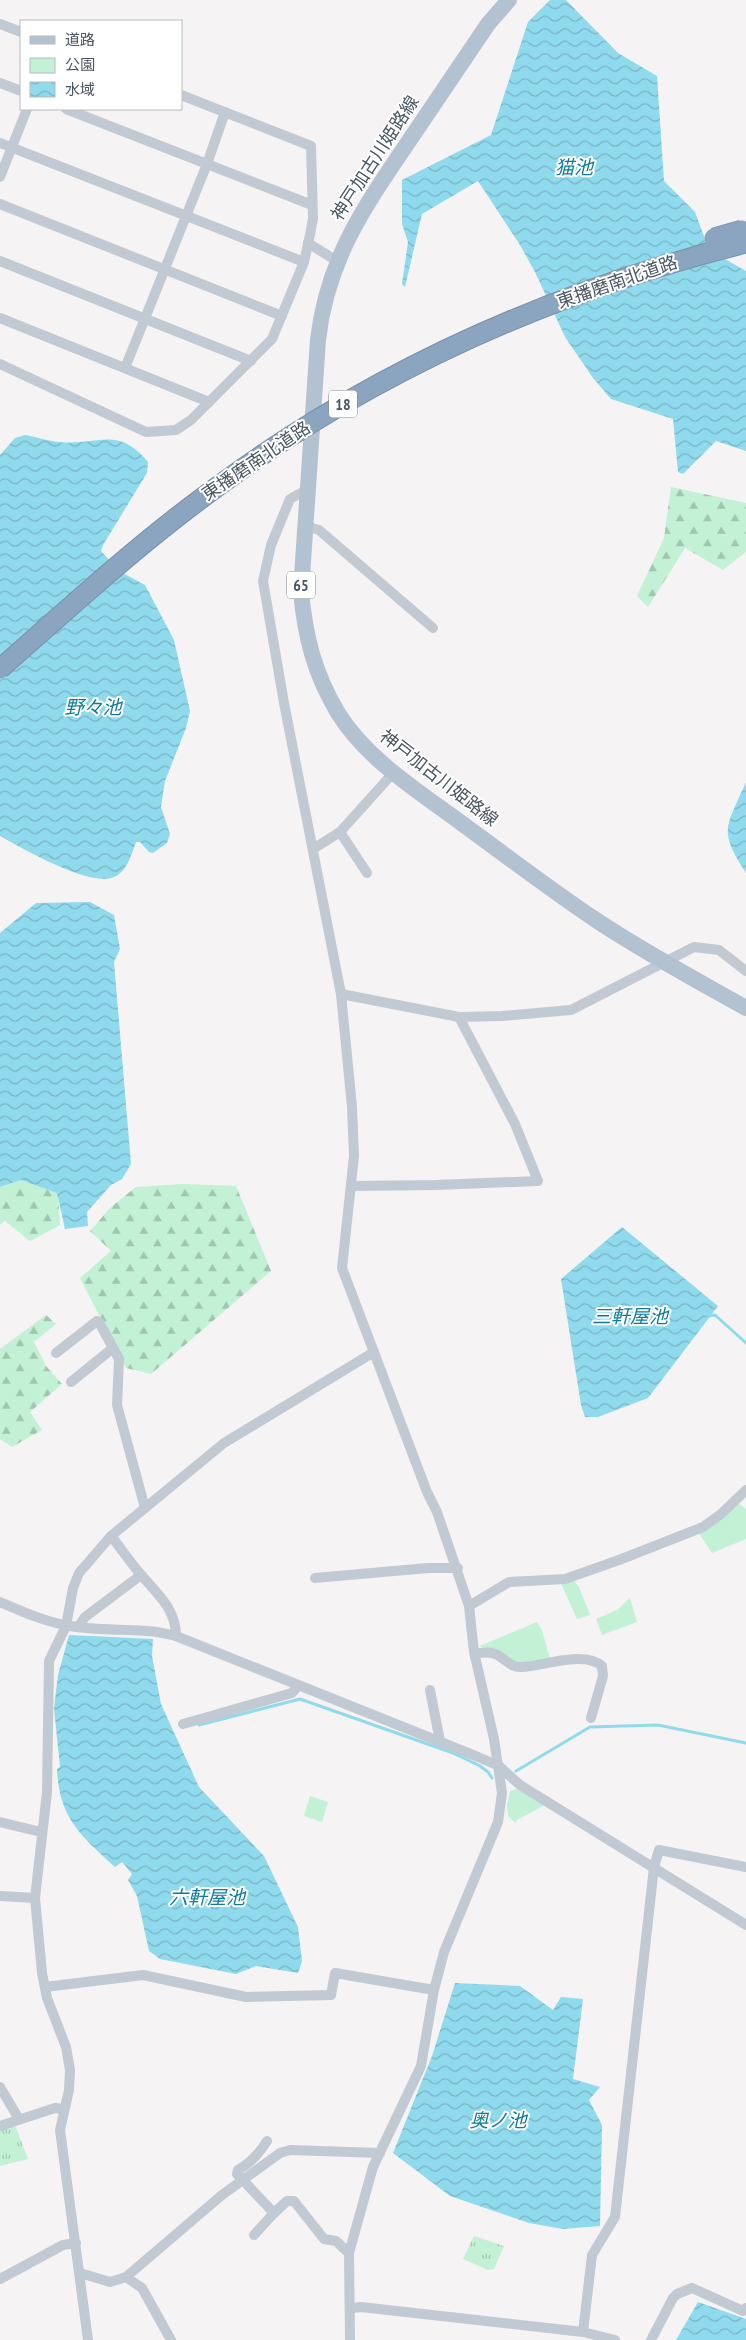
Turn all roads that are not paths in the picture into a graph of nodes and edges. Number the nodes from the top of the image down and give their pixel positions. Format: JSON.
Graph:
{"nodes":[{"id":1,"x":510,"y":0,"type":"edge"},
{"id":2,"x":0,"y":24,"type":"edge"},
{"id":3,"x":20,"y":32,"type":"edge"},
{"id":4,"x":0,"y":83,"type":"edge"},
{"id":5,"x":20,"y":91,"type":"edge"},
{"id":6,"x":182,"y":95,"type":"edge"},
{"id":7,"x":27,"y":110,"type":"edge"},
{"id":8,"x":69,"y":110,"type":"edge"},
{"id":9,"x":225,"y":112,"type":"junction"},
{"id":10,"x":0,"y":143,"type":"edge"},
{"id":11,"x":12,"y":148,"type":"junction"},
{"id":12,"x":207,"y":164,"type":"junction"},
{"id":13,"x":0,"y":178,"type":"edge"},
{"id":14,"x":0,"y":204,"type":"edge"},
{"id":15,"x":312,"y":205,"type":"junction"},
{"id":16,"x":186,"y":216,"type":"junction"},
{"id":17,"x":744,"y":236,"type":"edge"},
{"id":18,"x":308,"y":243,"type":"junction"},
{"id":19,"x":0,"y":261,"type":"edge"},
{"id":20,"x":337,"y":261,"type":"junction"},
{"id":21,"x":304,"y":262,"type":"junction"},
{"id":22,"x":165,"y":269,"type":"junction"},
{"id":23,"x":282,"y":316,"type":"junction"},
{"id":24,"x":0,"y":318,"type":"edge"},
{"id":25,"x":146,"y":318,"type":"junction"},
{"id":26,"x":251,"y":361,"type":"junction"},
{"id":27,"x":0,"y":364,"type":"edge"},
{"id":28,"x":125,"y":368,"type":"junction"},
{"id":29,"x":210,"y":402,"type":"junction"},
{"id":30,"x":308,"y":489,"type":"junction"},
{"id":31,"x":305,"y":526,"type":"junction"},
{"id":32,"x":433,"y":628,"type":"dead end"},
{"id":33,"x":0,"y":656,"type":"edge"},
{"id":34,"x":0,"y":669,"type":"edge"},
{"id":35,"x":394,"y":772,"type":"junction"},
{"id":36,"x":340,"y":832,"type":"junction"},
{"id":37,"x":313,"y":849,"type":"junction"},
{"id":38,"x":366,"y":873,"type":"dead end"},
{"id":39,"x":664,"y":962,"type":"junction"},
{"id":40,"x":746,"y":971,"type":"edge"},
{"id":41,"x":341,"y":994,"type":"junction"},
{"id":42,"x":746,"y":1008,"type":"edge"},
{"id":43,"x":459,"y":1017,"type":"junction"},
{"id":44,"x":352,"y":1186,"type":"junction"},
{"id":45,"x":113,"y":1348,"type":"junction"},
{"id":46,"x":374,"y":1352,"type":"junction"},
{"id":47,"x":56,"y":1353,"type":"dead end"},
{"id":48,"x":71,"y":1382,"type":"dead end"},
{"id":49,"x":744,"y":1497,"type":"edge"},
{"id":50,"x":145,"y":1508,"type":"junction"},
{"id":51,"x":111,"y":1536,"type":"junction"},
{"id":52,"x":458,"y":1568,"type":"junction"},
{"id":53,"x":141,"y":1575,"type":"junction"},
{"id":54,"x":315,"y":1578,"type":"dead end"},
{"id":55,"x":0,"y":1602,"type":"edge"},
{"id":56,"x":469,"y":1606,"type":"junction"},
{"id":57,"x":66,"y":1626,"type":"junction"},
{"id":58,"x":78,"y":1627,"type":"junction"},
{"id":59,"x":176,"y":1636,"type":"junction"},
{"id":60,"x":475,"y":1654,"type":"junction"},
{"id":61,"x":298,"y":1686,"type":"junction"},
{"id":62,"x":430,"y":1690,"type":"dead end"},
{"id":63,"x":591,"y":1718,"type":"dead end"},
{"id":64,"x":183,"y":1724,"type":"dead end"},
{"id":65,"x":440,"y":1741,"type":"junction"},
{"id":66,"x":499,"y":1766,"type":"junction"},
{"id":67,"x":0,"y":1822,"type":"edge"},
{"id":68,"x":41,"y":1832,"type":"junction"},
{"id":69,"x":654,"y":1867,"type":"junction"},
{"id":70,"x":746,"y":1867,"type":"edge"},
{"id":71,"x":0,"y":1896,"type":"edge"},
{"id":72,"x":35,"y":1898,"type":"junction"},
{"id":73,"x":746,"y":1925,"type":"edge"},
{"id":74,"x":45,"y":1987,"type":"junction"},
{"id":75,"x":434,"y":1990,"type":"junction"},
{"id":76,"x":0,"y":2087,"type":"edge"},
{"id":77,"x":64,"y":2109,"type":"junction"},
{"id":78,"x":18,"y":2119,"type":"junction"},
{"id":79,"x":0,"y":2126,"type":"edge"},
{"id":80,"x":267,"y":2141,"type":"dead end"},
{"id":81,"x":380,"y":2153,"type":"junction"},
{"id":82,"x":242,"y":2180,"type":"junction"},
{"id":83,"x":274,"y":2213,"type":"junction"},
{"id":84,"x":254,"y":2235,"type":"dead end"},
{"id":85,"x":76,"y":2243,"type":"junction"},
{"id":86,"x":349,"y":2253,"type":"junction"},
{"id":87,"x":80,"y":2273,"type":"junction"},
{"id":88,"x":126,"y":2277,"type":"junction"},
{"id":89,"x":0,"y":2279,"type":"edge"},
{"id":90,"x":351,"y":2308,"type":"junction"},
{"id":91,"x":745,"y":2310,"type":"edge"},
{"id":92,"x":583,"y":2332,"type":"junction"},
{"id":93,"x":88,"y":2340,"type":"edge"},
{"id":94,"x":171,"y":2340,"type":"edge"},
{"id":95,"x":350,"y":2340,"type":"edge"},
{"id":96,"x":615,"y":2340,"type":"edge"},
{"id":97,"x":651,"y":2340,"type":"edge"}],
"edges":[{"from":1,"to":20,"type":"main road","name":"神戸加古川姫路線","number":"65"},
{"from":2,"to":3,"type":"street"},
{"from":4,"to":5,"type":"street"},
{"from":6,"to":9,"type":"street"},
{"from":7,"to":11,"type":"street"},
{"from":8,"to":12,"type":"street"},
{"from":9,"to":12,"type":"street"},
{"from":9,"to":15,"type":"street"},
{"from":10,"to":11,"type":"street"},
{"from":11,"to":13,"type":"street"},
{"from":11,"to":16,"type":"street"},
{"from":12,"to":15,"type":"street"},
{"from":12,"to":16,"type":"street"},
{"from":14,"to":22,"type":"street"},
{"from":15,"to":18,"type":"street"},
{"from":16,"to":21,"type":"street"},
{"from":16,"to":22,"type":"street"},
{"from":17,"to":33,"type":"highway","name":"東播磨南北道路","number":"18","bridge":true},
{"from":17,"to":34,"type":"highway","name":"東播磨南北道路","number":"18","bridge":true},
{"from":18,"to":20,"type":"street"},
{"from":18,"to":21,"type":"street"},
{"from":19,"to":25,"type":"street"},
{"from":20,"to":30,"type":"main road","name":"神戸加古川姫路線","number":"65"},
{"from":21,"to":23,"type":"street"},
{"from":22,"to":23,"type":"street"},
{"from":22,"to":25,"type":"street"},
{"from":23,"to":26,"type":"street"},
{"from":24,"to":28,"type":"street"},
{"from":25,"to":26,"type":"street"},
{"from":25,"to":28,"type":"street"},
{"from":26,"to":29,"type":"street"},
{"from":27,"to":29,"type":"street"},
{"from":28,"to":29,"type":"street"},
{"from":30,"to":31,"type":"main road","name":"神戸加古川姫路線","number":"65"},
{"from":30,"to":37,"type":"street"},
{"from":31,"to":32,"type":"street"},
{"from":31,"to":35,"type":"main road","name":"神戸加古川姫路線","number":"65"},
{"from":35,"to":36,"type":"street"},
{"from":35,"to":39,"type":"main road","name":"神戸加古川姫路線","number":"65"},
{"from":36,"to":37,"type":"street"},
{"from":36,"to":38,"type":"street"},
{"from":37,"to":41,"type":"street"},
{"from":39,"to":40,"type":"street"},
{"from":39,"to":42,"type":"main road","name":"神戸加古川姫路線","number":"65"},
{"from":39,"to":43,"type":"street"},
{"from":41,"to":43,"type":"street"},
{"from":41,"to":44,"type":"street"},
{"from":43,"to":44,"type":"street"},
{"from":44,"to":46,"type":"street"},
{"from":45,"to":47,"type":"street"},
{"from":45,"to":48,"type":"street"},
{"from":45,"to":50,"type":"street"},
{"from":46,"to":50,"type":"street"},
{"from":46,"to":52,"type":"street"},
{"from":49,"to":56,"type":"street"},
{"from":50,"to":51,"type":"street"},
{"from":51,"to":53,"type":"street"},
{"from":51,"to":57,"type":"street"},
{"from":52,"to":54,"type":"street"},
{"from":52,"to":56,"type":"street"},
{"from":53,"to":58,"type":"street"},
{"from":53,"to":59,"type":"street"},
{"from":55,"to":57,"type":"street"},
{"from":56,"to":60,"type":"street"},
{"from":57,"to":58,"type":"street"},
{"from":57,"to":68,"type":"street"},
{"from":58,"to":59,"type":"street"},
{"from":59,"to":61,"type":"street"},
{"from":60,"to":63,"type":"street"},
{"from":60,"to":66,"type":"street"},
{"from":61,"to":64,"type":"street"},
{"from":61,"to":65,"type":"street"},
{"from":62,"to":65,"type":"street"},
{"from":65,"to":66,"type":"street"},
{"from":66,"to":69,"type":"street"},
{"from":66,"to":75,"type":"street"},
{"from":67,"to":68,"type":"street"},
{"from":68,"to":72,"type":"street"},
{"from":69,"to":70,"type":"street"},
{"from":69,"to":73,"type":"street"},
{"from":69,"to":92,"type":"street"},
{"from":71,"to":72,"type":"street"},
{"from":72,"to":74,"type":"street"},
{"from":74,"to":75,"type":"street"},
{"from":74,"to":77,"type":"street"},
{"from":75,"to":81,"type":"street"},
{"from":76,"to":78,"type":"street"},
{"from":77,"to":78,"type":"street"},
{"from":77,"to":85,"type":"street"},
{"from":78,"to":79,"type":"street"},
{"from":80,"to":82,"type":"street"},
{"from":81,"to":82,"type":"street"},
{"from":81,"to":86,"type":"street"},
{"from":82,"to":83,"type":"street"},
{"from":82,"to":88,"type":"street"},
{"from":83,"to":84,"type":"street"},
{"from":83,"to":86,"type":"street"},
{"from":85,"to":87,"type":"street"},
{"from":85,"to":89,"type":"street"},
{"from":86,"to":90,"type":"street"},
{"from":87,"to":88,"type":"street"},
{"from":87,"to":93,"type":"street"},
{"from":88,"to":94,"type":"street"},
{"from":90,"to":92,"type":"street"},
{"from":90,"to":95,"type":"street"},
{"from":91,"to":97,"type":"street"},
{"from":92,"to":96,"type":"street"}]}
